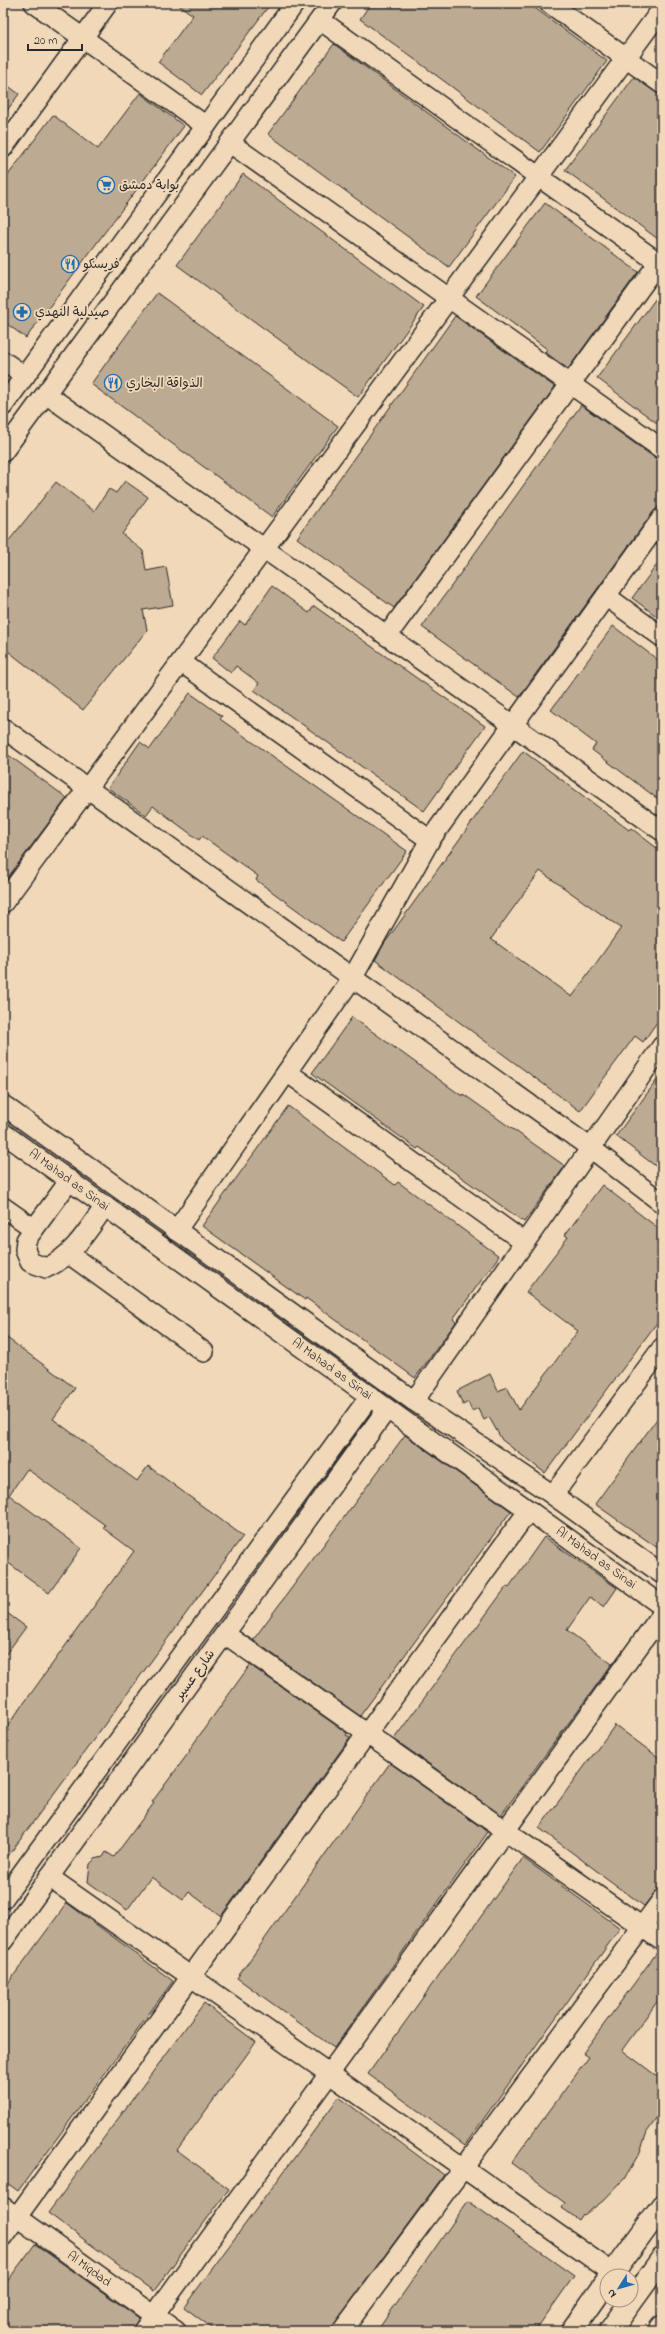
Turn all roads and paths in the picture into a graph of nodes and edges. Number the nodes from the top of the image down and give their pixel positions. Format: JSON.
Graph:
{"nodes":[{"id":1,"x":34,"y":3,"type":"edge"},
{"id":2,"x":108,"y":3,"type":"edge"},
{"id":3,"x":295,"y":3,"type":"edge"},
{"id":4,"x":332,"y":3,"type":"edge"},
{"id":5,"x":549,"y":3,"type":"edge"},
{"id":6,"x":662,"y":10,"type":"edge"},
{"id":7,"x":320,"y":20,"type":"junction"},
{"id":8,"x":83,"y":38,"type":"junction"},
{"id":9,"x":626,"y":58,"type":"junction"},
{"id":10,"x":662,"y":84,"type":"edge"},
{"id":11,"x":206,"y":126,"type":"junction"},
{"id":12,"x":230,"y":143,"type":"junction"},
{"id":13,"x":3,"y":148,"type":"edge"},
{"id":14,"x":539,"y":177,"type":"junction"},
{"id":15,"x":661,"y":262,"type":"edge"},
{"id":16,"x":449,"y":299,"type":"junction"},
{"id":17,"x":3,"y":361,"type":"edge"},
{"id":18,"x":25,"y":376,"type":"junction"},
{"id":19,"x":570,"y":384,"type":"junction"},
{"id":20,"x":46,"y":394,"type":"junction"},
{"id":21,"x":3,"y":406,"type":"edge"},
{"id":22,"x":662,"y":449,"type":"edge"},
{"id":23,"x":3,"y":452,"type":"edge"},
{"id":24,"x":662,"y":518,"type":"edge"},
{"id":25,"x":264,"y":549,"type":"junction"},
{"id":26,"x":606,"y":596,"type":"junction"},
{"id":27,"x":387,"y":636,"type":"junction"},
{"id":28,"x":662,"y":637,"type":"edge"},
{"id":29,"x":181,"y":662,"type":"junction"},
{"id":30,"x":513,"y":725,"type":"junction"},
{"id":31,"x":3,"y":728,"type":"edge"},
{"id":32,"x":88,"y":788,"type":"junction"},
{"id":33,"x":662,"y":831,"type":"edge"},
{"id":34,"x":430,"y":840,"type":"junction"},
{"id":35,"x":3,"y":903,"type":"edge"},
{"id":36,"x":353,"y":977,"type":"junction"},
{"id":37,"x":662,"y":1046,"type":"edge"},
{"id":38,"x":287,"y":1072,"type":"junction"},
{"id":39,"x":3,"y":1105,"type":"edge"},
{"id":40,"x":3,"y":1133,"type":"edge"},
{"id":41,"x":592,"y":1149,"type":"junction"},
{"id":42,"x":70,"y":1180,"type":"junction"},
{"id":43,"x":662,"y":1203,"type":"edge"},
{"id":44,"x":105,"y":1206,"type":"junction"},
{"id":45,"x":3,"y":1207,"type":"edge"},
{"id":46,"x":33,"y":1228,"type":"junction"},
{"id":47,"x":176,"y":1231,"type":"junction"},
{"id":48,"x":524,"y":1242,"type":"junction"},
{"id":49,"x":69,"y":1254,"type":"junction"},
{"id":50,"x":662,"y":1348,"type":"edge"},
{"id":51,"x":204,"y":1352,"type":"dead end"},
{"id":52,"x":370,"y":1396,"type":"junction"},
{"id":53,"x":414,"y":1401,"type":"junction"},
{"id":54,"x":387,"y":1409,"type":"junction"},
{"id":55,"x":553,"y":1495,"type":"junction"},
{"id":56,"x":529,"y":1510,"type":"junction"},
{"id":57,"x":662,"y":1574,"type":"edge"},
{"id":58,"x":662,"y":1606,"type":"edge"},
{"id":59,"x":662,"y":1614,"type":"edge"},
{"id":60,"x":225,"y":1634,"type":"junction"},
{"id":61,"x":367,"y":1734,"type":"junction"},
{"id":62,"x":505,"y":1831,"type":"junction"},
{"id":63,"x":49,"y":1877,"type":"junction"},
{"id":64,"x":3,"y":1899,"type":"edge"},
{"id":65,"x":662,"y":1900,"type":"edge"},
{"id":66,"x":642,"y":1927,"type":"junction"},
{"id":67,"x":3,"y":1941,"type":"edge"},
{"id":68,"x":662,"y":1941,"type":"edge"},
{"id":69,"x":191,"y":1977,"type":"junction"},
{"id":70,"x":329,"y":2074,"type":"junction"},
{"id":71,"x":463,"y":2168,"type":"junction"},
{"id":72,"x":662,"y":2206,"type":"edge"},
{"id":73,"x":10,"y":2212,"type":"edge"},
{"id":74,"x":3,"y":2236,"type":"edge"},
{"id":75,"x":662,"y":2246,"type":"edge"},
{"id":76,"x":662,"y":2259,"type":"edge"},
{"id":77,"x":617,"y":2268,"type":"edge"},
{"id":78,"x":599,"y":2269,"type":"edge"},
{"id":79,"x":639,"y":2285,"type":"edge"},
{"id":80,"x":599,"y":2293,"type":"edge"},
{"id":81,"x":625,"y":2308,"type":"edge"},
{"id":82,"x":154,"y":2316,"type":"junction"},
{"id":83,"x":615,"y":2325,"type":"edge"},
{"id":84,"x":662,"y":2327,"type":"edge"},
{"id":85,"x":143,"y":2331,"type":"edge"},
{"id":86,"x":176,"y":2331,"type":"edge"},
{"id":87,"x":342,"y":2331,"type":"edge"},
{"id":88,"x":572,"y":2331,"type":"edge"},
{"id":89,"x":659,"y":2331,"type":"edge"}],
"edges":[{"from":1,"to":8,"type":"street"},
{"from":2,"to":8,"type":"street"},
{"from":3,"to":11,"type":"street"},
{"from":4,"to":7,"type":"street"},
{"from":5,"to":9,"type":"street"},
{"from":6,"to":9,"type":"street"},
{"from":7,"to":12,"type":"street"},
{"from":7,"to":14,"type":"street"},
{"from":8,"to":11,"type":"street"},
{"from":8,"to":13,"type":"street"},
{"from":9,"to":10,"type":"street"},
{"from":9,"to":14,"type":"street"},
{"from":11,"to":18,"type":"street"},
{"from":12,"to":16,"type":"street"},
{"from":12,"to":20,"type":"street"},
{"from":14,"to":15,"type":"street"},
{"from":14,"to":16,"type":"street"},
{"from":15,"to":19,"type":"street"},
{"from":16,"to":19,"type":"street"},
{"from":16,"to":25,"type":"street"},
{"from":17,"to":18,"type":"street"},
{"from":18,"to":21,"type":"street"},
{"from":19,"to":22,"type":"street"},
{"from":19,"to":27,"type":"street"},
{"from":20,"to":23,"type":"street"},
{"from":20,"to":25,"type":"street"},
{"from":24,"to":26,"type":"street"},
{"from":25,"to":27,"type":"street"},
{"from":25,"to":29,"type":"street"},
{"from":26,"to":28,"type":"street"},
{"from":26,"to":30,"type":"street"},
{"from":27,"to":30,"type":"street"},
{"from":29,"to":32,"type":"street"},
{"from":29,"to":34,"type":"street"},
{"from":30,"to":33,"type":"street"},
{"from":30,"to":34,"type":"street"},
{"from":31,"to":32,"type":"street"},
{"from":32,"to":35,"type":"street"},
{"from":32,"to":36,"type":"street"},
{"from":34,"to":36,"type":"street"},
{"from":36,"to":38,"type":"street"},
{"from":36,"to":41,"type":"street"},
{"from":37,"to":41,"type":"street"},
{"from":38,"to":47,"type":"street"},
{"from":38,"to":48,"type":"street"},
{"from":39,"to":47,"type":"street","name":"Al Mahad as Sinai"},
{"from":40,"to":42,"type":"street","name":"Al Mahad as Sinai"},
{"from":41,"to":43,"type":"street"},
{"from":41,"to":48,"type":"street"},
{"from":42,"to":44,"type":"street","name":"Al Mahad as Sinai"},
{"from":42,"to":46,"type":"street"},
{"from":44,"to":49,"type":"street"},
{"from":44,"to":52,"type":"street","name":"Al Mahad as Sinai"},
{"from":45,"to":46,"type":"street"},
{"from":46,"to":49,"type":"street"},
{"from":47,"to":53,"type":"street","name":"Al Mahad as Sinai"},
{"from":48,"to":53,"type":"street"},
{"from":49,"to":51,"type":"street"},
{"from":50,"to":55,"type":"street"},
{"from":52,"to":54,"type":"street","name":"Al Mahad as Sinai"},
{"from":52,"to":64,"type":"street","name":"شارع عسير"},
{"from":53,"to":55,"type":"street","name":"Al Mahad as Sinai"},
{"from":54,"to":56,"type":"street","name":"Al Mahad as Sinai"},
{"from":54,"to":60,"type":"street","name":"شارع عسير"},
{"from":55,"to":57,"type":"street","name":"Al Mahad as Sinai"},
{"from":56,"to":58,"type":"street","name":"Al Mahad as Sinai"},
{"from":56,"to":61,"type":"street"},
{"from":59,"to":62,"type":"street"},
{"from":60,"to":61,"type":"street"},
{"from":60,"to":63,"type":"street","name":"شارع عسير"},
{"from":61,"to":62,"type":"street"},
{"from":61,"to":69,"type":"street"},
{"from":62,"to":66,"type":"street"},
{"from":62,"to":70,"type":"street"},
{"from":63,"to":67,"type":"street","name":"شارع عسير"},
{"from":63,"to":69,"type":"street"},
{"from":65,"to":66,"type":"street"},
{"from":66,"to":68,"type":"street"},
{"from":66,"to":71,"type":"street"},
{"from":69,"to":70,"type":"street"},
{"from":69,"to":73,"type":"street"},
{"from":70,"to":71,"type":"street"},
{"from":70,"to":82,"type":"street"},
{"from":71,"to":78,"type":"street"},
{"from":71,"to":87,"type":"street"},
{"from":72,"to":77,"type":"main road"},
{"from":73,"to":74,"type":"street"},
{"from":73,"to":82,"type":"street","name":"Al Miqdad"},
{"from":75,"to":79,"type":"main road"},
{"from":76,"to":83,"type":"main road"},
{"from":80,"to":88,"type":"main road"},
{"from":81,"to":83,"type":"main road"},
{"from":82,"to":85,"type":"street"},
{"from":82,"to":86,"type":"street","name":"Al Miqdad"},
{"from":84,"to":89,"type":"main road"}]}
